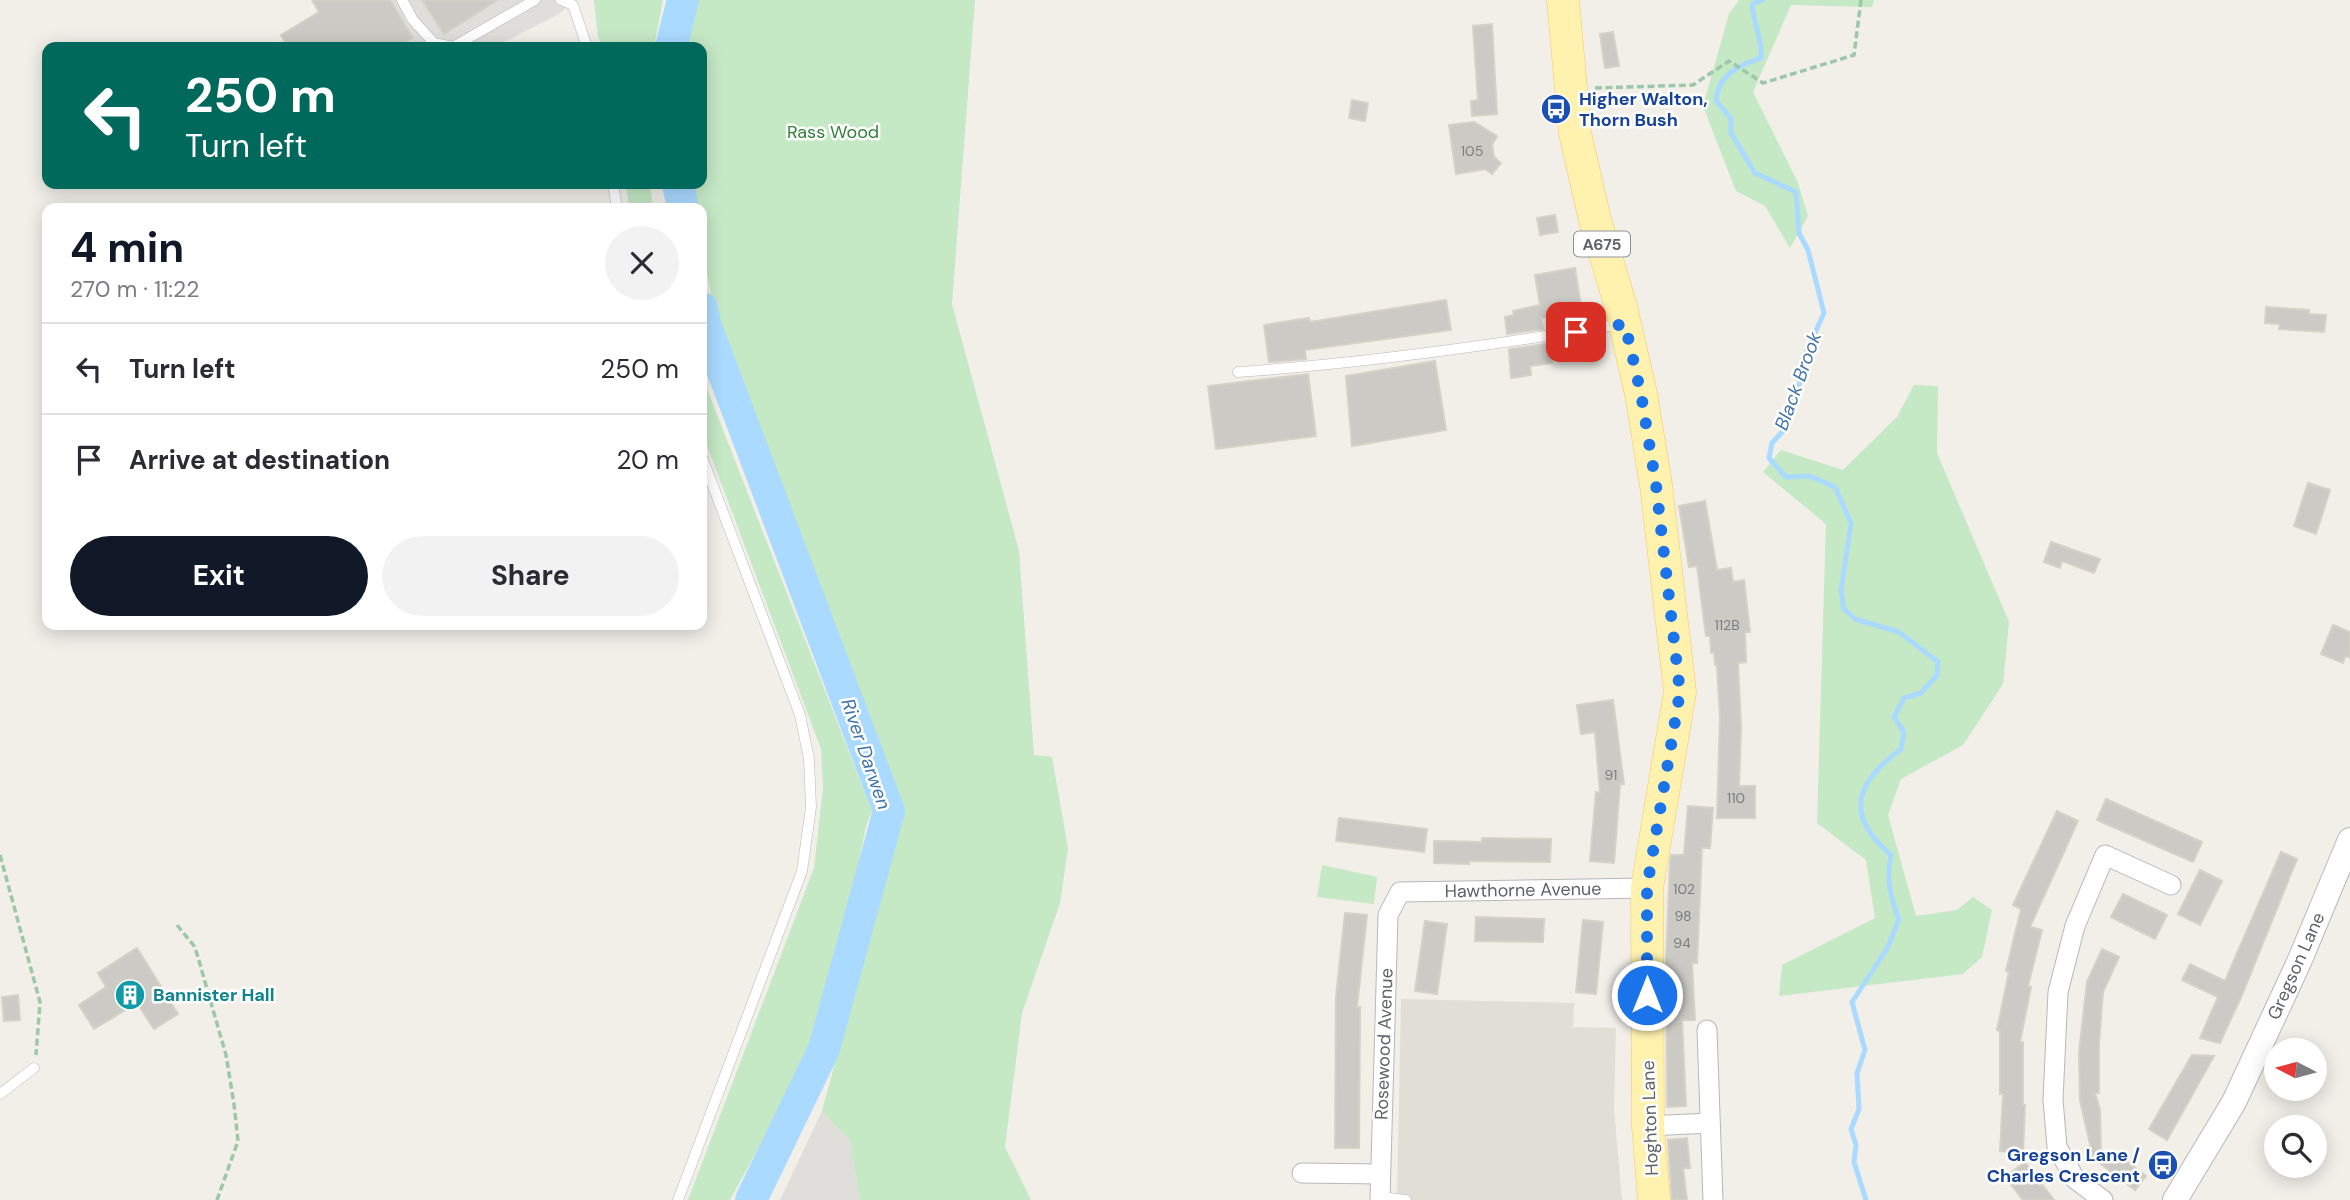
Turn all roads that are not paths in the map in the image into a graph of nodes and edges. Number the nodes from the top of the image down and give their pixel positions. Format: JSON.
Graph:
{"nodes":[{"id":1,"x":402,"y":0,"type":"edge"},
{"id":2,"x":535,"y":0,"type":"edge"},
{"id":3,"x":561,"y":0,"type":"edge"},
{"id":4,"x":1563,"y":0,"type":"edge"},
{"id":5,"x":433,"y":42,"type":"edge"},
{"id":6,"x":462,"y":42,"type":"edge"},
{"id":7,"x":585,"y":42,"type":"edge"},
{"id":8,"x":1625,"y":324,"type":"junction"},
{"id":9,"x":1238,"y":372,"type":"dead end"},
{"id":10,"x":707,"y":470,"type":"edge"},
{"id":11,"x":2350,"y":840,"type":"edge"},
{"id":12,"x":2171,"y":884,"type":"dead end"},
{"id":13,"x":1647,"y":887,"type":"junction"},
{"id":14,"x":1400,"y":892,"type":"joint"},
{"id":15,"x":1707,"y":1030,"type":"dead end"},
{"id":16,"x":34,"y":1068,"type":"road end"},
{"id":17,"x":0,"y":1094,"type":"edge"},
{"id":18,"x":1710,"y":1123,"type":"junction"},
{"id":19,"x":1648,"y":1126,"type":"junction"},
{"id":20,"x":1302,"y":1172,"type":"dead end"},
{"id":21,"x":1380,"y":1174,"type":"junction"},
{"id":22,"x":1380,"y":1199,"type":"edge"},
{"id":23,"x":678,"y":1200,"type":"edge"},
{"id":24,"x":1406,"y":1200,"type":"edge"},
{"id":25,"x":1654,"y":1200,"type":"edge"},
{"id":26,"x":1713,"y":1200,"type":"edge"},
{"id":27,"x":2102,"y":1200,"type":"edge"},
{"id":28,"x":2175,"y":1200,"type":"edge"}],
"edges":[{"from":1,"to":5,"type":"lane"},
{"from":2,"to":6,"type":"lane"},
{"from":3,"to":7,"type":"lane"},
{"from":4,"to":8,"type":"main road","name":"Hoghton Lane","number":"A675"},
{"from":8,"to":9,"type":"lane"},
{"from":8,"to":13,"type":"main road","name":"Hoghton Lane","number":"A675"},
{"from":10,"to":23,"type":"lane"},
{"from":11,"to":28,"type":"street","name":"Gregson Lane"},
{"from":12,"to":27,"type":"street"},
{"from":13,"to":14,"type":"street","name":"Hawthorne Avenue"},
{"from":13,"to":19,"type":"main road","name":"Hoghton Lane","number":"A675"},
{"from":14,"to":21,"type":"street","name":"Rosewood Avenue"},
{"from":15,"to":18,"type":"street"},
{"from":16,"to":17,"type":"lane"},
{"from":18,"to":19,"type":"street"},
{"from":18,"to":26,"type":"street"},
{"from":19,"to":25,"type":"main road","name":"Hoghton Lane","number":"A675"},
{"from":20,"to":21,"type":"street"},
{"from":21,"to":22,"type":"street","name":"Rosewood Avenue"},
{"from":22,"to":24,"type":"lane"}]}
